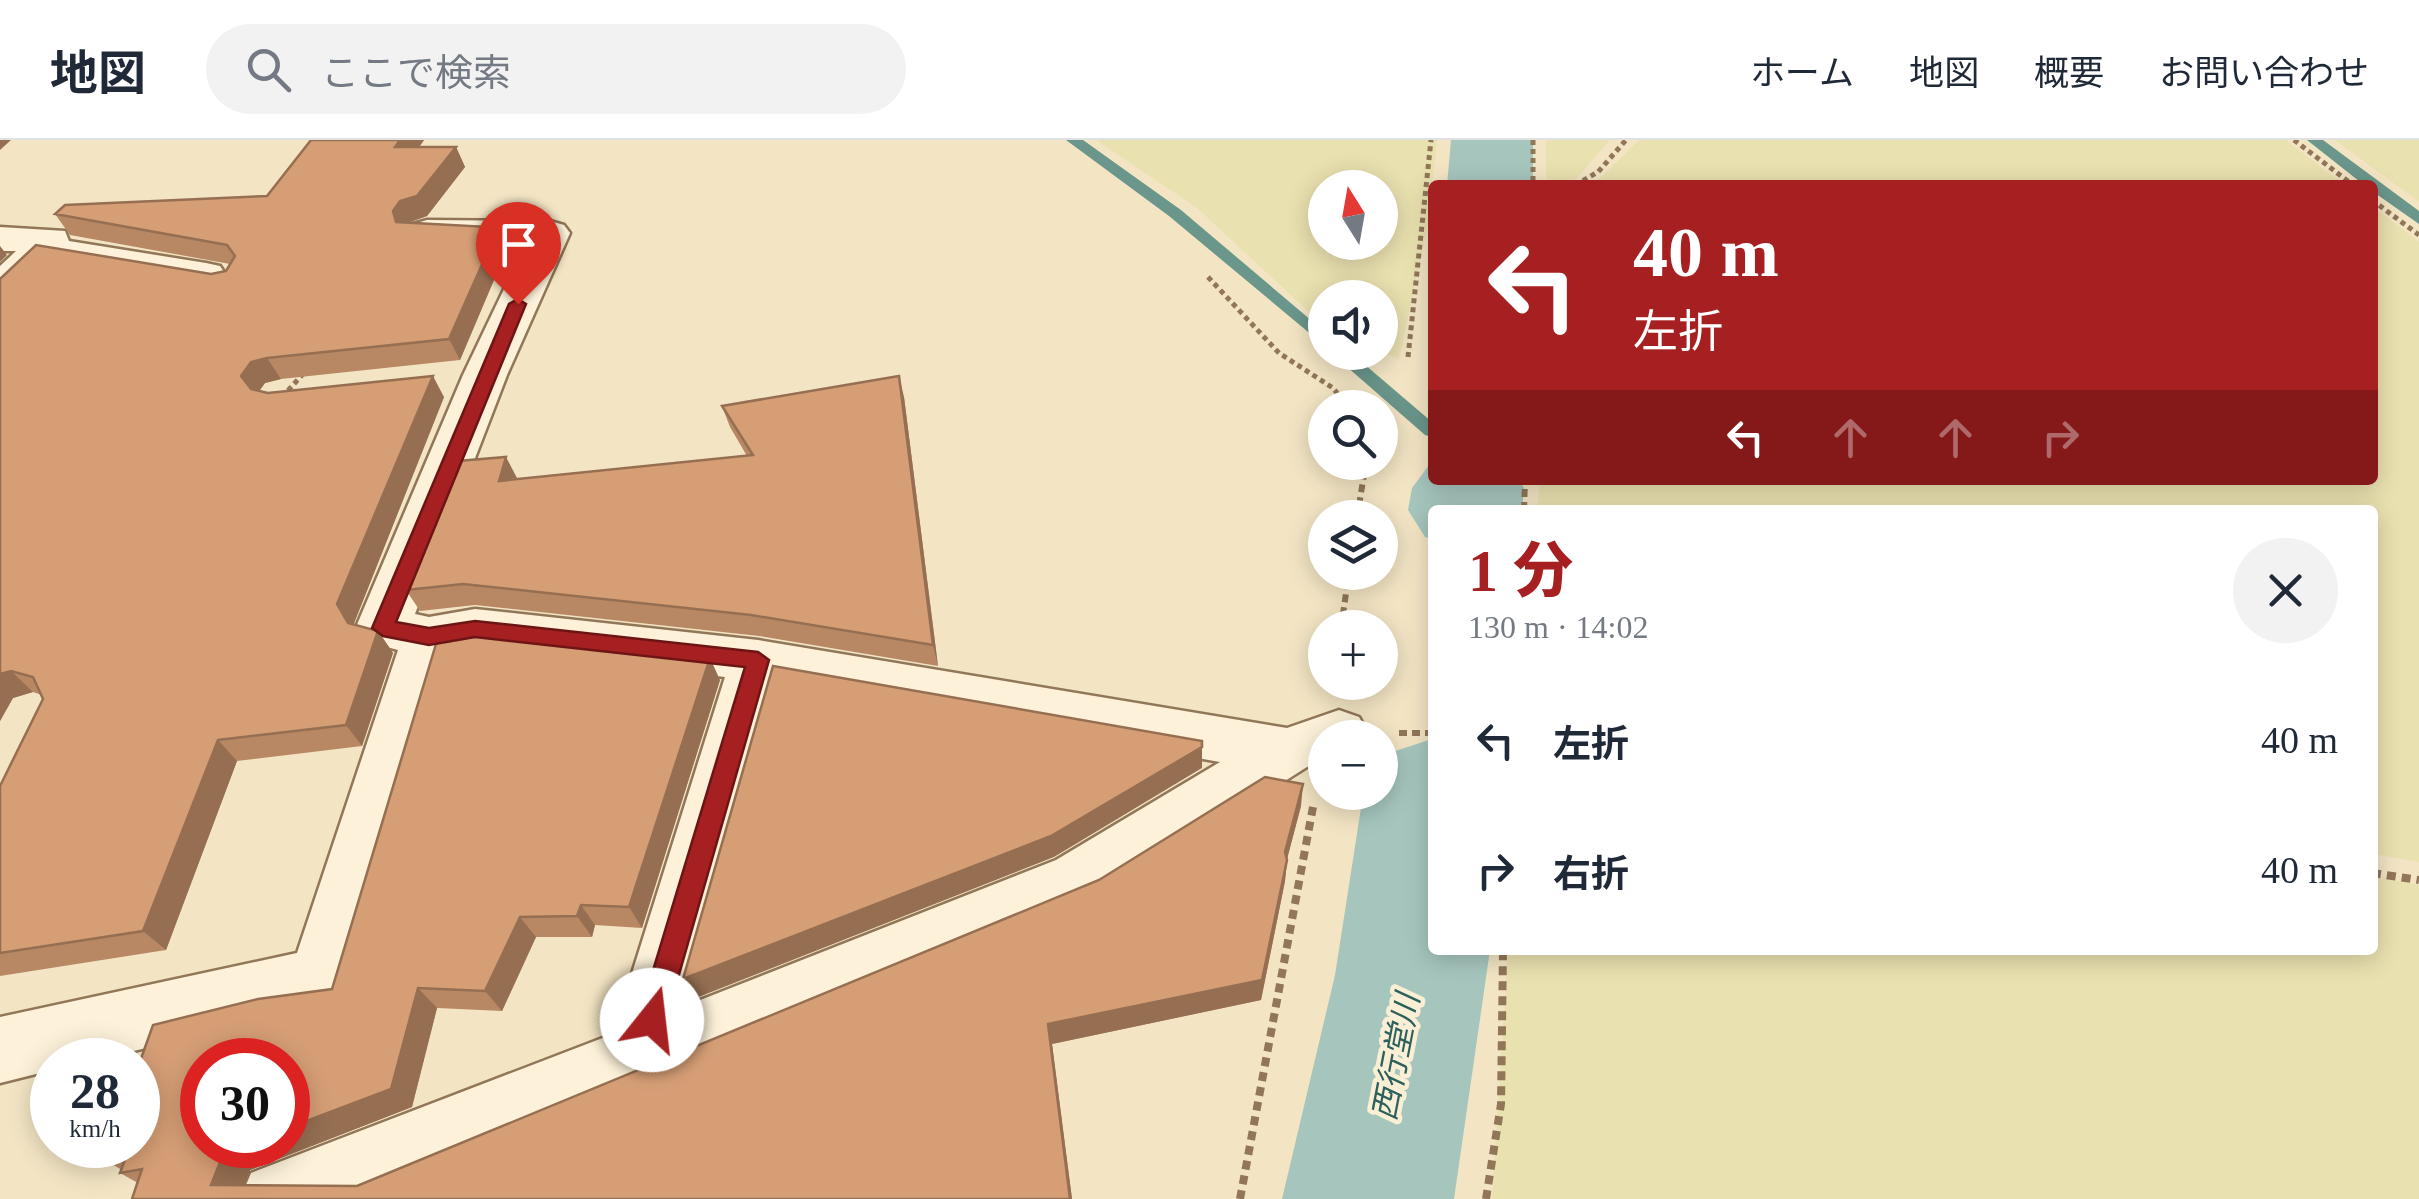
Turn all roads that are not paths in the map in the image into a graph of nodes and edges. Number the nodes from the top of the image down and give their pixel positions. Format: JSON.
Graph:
{"nodes":[{"id":1,"x":427,"y":232,"type":"edge"},
{"id":2,"x":0,"y":239,"type":"edge"},
{"id":3,"x":41,"y":249,"type":"junction"},
{"id":4,"x":225,"y":279,"type":"edge"},
{"id":5,"x":0,"y":288,"type":"edge"},
{"id":6,"x":485,"y":376,"type":"junction"},
{"id":7,"x":430,"y":381,"type":"edge"},
{"id":8,"x":429,"y":636,"type":"junction"},
{"id":9,"x":758,"y":660,"type":"junction"},
{"id":10,"x":0,"y":1050,"type":"edge"},
{"id":11,"x":641,"y":1056,"type":"junction"},
{"id":12,"x":277,"y":1199,"type":"edge"}],
"edges":[{"from":1,"to":6,"type":"street"},
{"from":2,"to":3,"type":"street"},
{"from":3,"to":4,"type":"street"},
{"from":3,"to":5,"type":"street"},
{"from":6,"to":7,"type":"street"},
{"from":6,"to":8,"type":"street"},
{"from":8,"to":9,"type":"street"},
{"from":8,"to":10,"type":"street"},
{"from":9,"to":11,"type":"street"},
{"from":9,"to":11,"type":"street"},
{"from":11,"to":12,"type":"street"}]}
